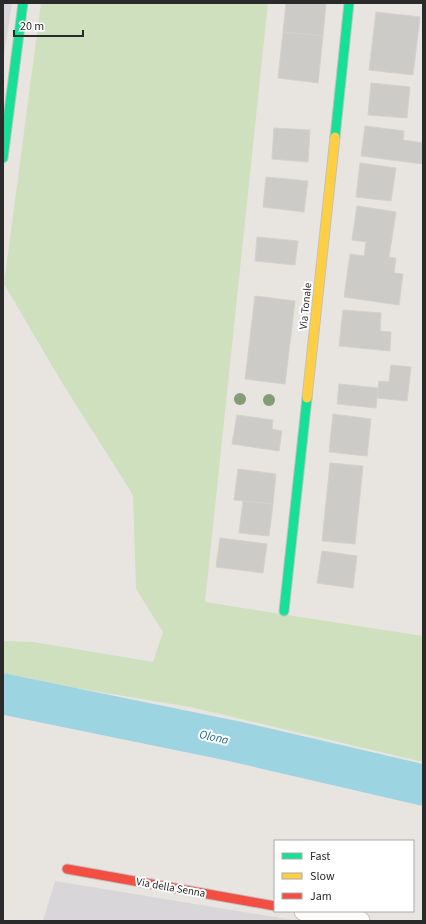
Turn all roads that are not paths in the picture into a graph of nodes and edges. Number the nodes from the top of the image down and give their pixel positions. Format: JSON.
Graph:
{"nodes":[{"id":1,"x":23,"y":3,"type":"edge"},
{"id":2,"x":349,"y":3,"type":"edge"},
{"id":3,"x":3,"y":158,"type":"edge"},
{"id":4,"x":284,"y":611,"type":"dead end"},
{"id":5,"x":67,"y":869,"type":"dead end"},
{"id":6,"x":274,"y":906,"type":"edge"},
{"id":7,"x":310,"y":912,"type":"edge"},
{"id":8,"x":360,"y":921,"type":"edge"}],
"edges":[{"from":1,"to":3,"type":"street"},
{"from":2,"to":4,"type":"street","name":"Via Tonale"},
{"from":5,"to":6,"type":"street","name":"Via della Senna"},
{"from":7,"to":8,"type":"street"}]}
